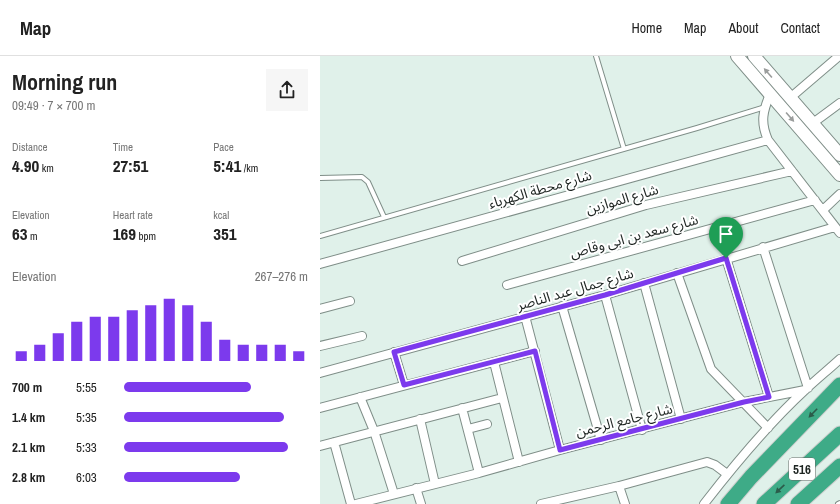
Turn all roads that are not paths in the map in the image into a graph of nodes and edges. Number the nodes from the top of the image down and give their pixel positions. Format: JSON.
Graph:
{"nodes":[{"id":1,"x":596,"y":56,"type":"edge"},
{"id":2,"x":737,"y":56,"type":"edge"},
{"id":3,"x":755,"y":56,"type":"edge"},
{"id":4,"x":840,"y":56,"type":"edge"},
{"id":5,"x":770,"y":94,"type":"junction"},
{"id":6,"x":790,"y":98,"type":"junction"},
{"id":7,"x":840,"y":103,"type":"edge"},
{"id":8,"x":765,"y":107,"type":"junction"},
{"id":9,"x":813,"y":123,"type":"junction"},
{"id":10,"x":768,"y":140,"type":"junction"},
{"id":11,"x":624,"y":149,"type":"junction"},
{"id":12,"x":840,"y":155,"type":"edge"},
{"id":13,"x":792,"y":171,"type":"junction"},
{"id":14,"x":840,"y":175,"type":"edge"},
{"id":15,"x":320,"y":178,"type":"edge"},
{"id":16,"x":840,"y":194,"type":"edge"},
{"id":17,"x":815,"y":200,"type":"junction"},
{"id":18,"x":822,"y":210,"type":"junction"},
{"id":19,"x":384,"y":217,"type":"junction"},
{"id":20,"x":838,"y":230,"type":"edge"},
{"id":21,"x":320,"y":236,"type":"edge"},
{"id":22,"x":763,"y":247,"type":"junction"},
{"id":23,"x":726,"y":258,"type":"junction"},
{"id":24,"x":462,"y":261,"type":"dead end"},
{"id":25,"x":320,"y":264,"type":"edge"},
{"id":26,"x":677,"y":273,"type":"junction"},
{"id":27,"x":644,"y":283,"type":"junction"},
{"id":28,"x":507,"y":285,"type":"dead end"},
{"id":29,"x":605,"y":295,"type":"junction"},
{"id":30,"x":350,"y":301,"type":"dead end"},
{"id":31,"x":562,"y":306,"type":"junction"},
{"id":32,"x":320,"y":309,"type":"edge"},
{"id":33,"x":525,"y":316,"type":"junction"},
{"id":34,"x":362,"y":336,"type":"dead end"},
{"id":35,"x":320,"y":346,"type":"edge"},
{"id":36,"x":535,"y":351,"type":"junction"},
{"id":37,"x":394,"y":352,"type":"junction"},
{"id":38,"x":840,"y":359,"type":"edge"},
{"id":39,"x":494,"y":362,"type":"junction"},
{"id":40,"x":320,"y":373,"type":"edge"},
{"id":41,"x":404,"y":385,"type":"junction"},
{"id":42,"x":840,"y":385,"type":"edge"},
{"id":43,"x":806,"y":389,"type":"junction"},
{"id":44,"x":360,"y":397,"type":"junction"},
{"id":45,"x":769,"y":397,"type":"junction"},
{"id":46,"x":502,"y":398,"type":"junction"},
{"id":47,"x":744,"y":402,"type":"junction"},
{"id":48,"x":320,"y":408,"type":"edge"},
{"id":49,"x":462,"y":408,"type":"junction"},
{"id":50,"x":420,"y":419,"type":"junction"},
{"id":51,"x":681,"y":419,"type":"junction"},
{"id":52,"x":487,"y":424,"type":"dead end"},
{"id":53,"x":768,"y":428,"type":"junction"},
{"id":54,"x":468,"y":429,"type":"junction"},
{"id":55,"x":642,"y":430,"type":"junction"},
{"id":56,"x":374,"y":431,"type":"junction"},
{"id":57,"x":840,"y":434,"type":"edge"},
{"id":58,"x":601,"y":440,"type":"junction"},
{"id":59,"x":334,"y":442,"type":"junction"},
{"id":60,"x":320,"y":446,"type":"edge"},
{"id":61,"x":560,"y":450,"type":"junction"},
{"id":62,"x":519,"y":462,"type":"junction"},
{"id":63,"x":840,"y":466,"type":"edge"},
{"id":64,"x":480,"y":473,"type":"junction"},
{"id":65,"x":727,"y":474,"type":"junction"},
{"id":66,"x":435,"y":484,"type":"junction"},
{"id":67,"x":619,"y":486,"type":"junction"},
{"id":68,"x":416,"y":488,"type":"junction"},
{"id":69,"x":394,"y":494,"type":"junction"},
{"id":70,"x":802,"y":502,"type":"edge"},
{"id":71,"x":351,"y":504,"type":"edge"},
{"id":72,"x":356,"y":504,"type":"edge"},
{"id":73,"x":421,"y":504,"type":"edge"},
{"id":74,"x":542,"y":504,"type":"edge"},
{"id":75,"x":625,"y":504,"type":"edge"},
{"id":76,"x":704,"y":504,"type":"edge"},
{"id":77,"x":728,"y":504,"type":"edge"},
{"id":78,"x":764,"y":504,"type":"edge"}],
"edges":[{"from":1,"to":11,"type":"lane"},
{"from":2,"to":5,"type":"main road"},
{"from":6,"to":3,"type":"main road","one_way":true},
{"from":4,"to":6,"type":"street"},
{"from":5,"to":8,"type":"street"},
{"from":5,"to":14,"type":"main road","one_way":true},
{"from":6,"to":9,"type":"main road"},
{"from":7,"to":9,"type":"street"},
{"from":8,"to":10,"type":"street"},
{"from":8,"to":11,"type":"lane"},
{"from":9,"to":12,"type":"main road"},
{"from":10,"to":13,"type":"street"},
{"from":10,"to":25,"type":"street","name":"شارع محطة الكهرباء"},
{"from":11,"to":19,"type":"lane"},
{"from":13,"to":17,"type":"street"},
{"from":13,"to":24,"type":"street","name":"شارع الموازين"},
{"from":15,"to":19,"type":"lane"},
{"from":16,"to":18,"type":"street"},
{"from":17,"to":18,"type":"street"},
{"from":17,"to":28,"type":"street","name":"شارع سعد بن ابى وقاص"},
{"from":18,"to":20,"type":"street"},
{"from":19,"to":21,"type":"lane"},
{"from":20,"to":22,"type":"street","name":"شارع جمال عبد الناصر"},
{"from":22,"to":23,"type":"street","name":"شارع جمال عبد الناصر"},
{"from":22,"to":43,"type":"street"},
{"from":23,"to":26,"type":"street","name":"شارع جمال عبد الناصر"},
{"from":23,"to":45,"type":"street"},
{"from":26,"to":27,"type":"street","name":"شارع جمال عبد الناصر"},
{"from":26,"to":47,"type":"street"},
{"from":27,"to":29,"type":"street","name":"شارع جمال عبد الناصر"},
{"from":27,"to":51,"type":"street"},
{"from":29,"to":31,"type":"street","name":"شارع جمال عبد الناصر"},
{"from":29,"to":55,"type":"street"},
{"from":30,"to":32,"type":"street"},
{"from":31,"to":33,"type":"street","name":"شارع جمال عبد الناصر"},
{"from":31,"to":58,"type":"street"},
{"from":33,"to":36,"type":"street"},
{"from":33,"to":37,"type":"street","name":"شارع جمال عبد الناصر"},
{"from":34,"to":35,"type":"street"},
{"from":36,"to":39,"type":"street"},
{"from":36,"to":61,"type":"street"},
{"from":37,"to":40,"type":"street","name":"شارع جمال عبد الناصر"},
{"from":37,"to":41,"type":"street"},
{"from":38,"to":43,"type":"street"},
{"from":39,"to":41,"type":"street"},
{"from":39,"to":46,"type":"street"},
{"from":41,"to":44,"type":"street"},
{"from":42,"to":77,"type":"highway","one_way":true},
{"from":43,"to":45,"type":"street","name":"شارع جامع الرحمن"},
{"from":43,"to":53,"type":"street"},
{"from":44,"to":48,"type":"street"},
{"from":44,"to":56,"type":"street"},
{"from":45,"to":47,"type":"street","name":"شارع جامع الرحمن"},
{"from":46,"to":49,"type":"street"},
{"from":46,"to":62,"type":"street"},
{"from":47,"to":51,"type":"street","name":"شارع جامع الرحمن"},
{"from":47,"to":53,"type":"street"},
{"from":49,"to":50,"type":"street"},
{"from":49,"to":54,"type":"street"},
{"from":50,"to":56,"type":"street"},
{"from":50,"to":66,"type":"street"},
{"from":51,"to":55,"type":"street","name":"شارع جامع الرحمن"},
{"from":52,"to":54,"type":"street"},
{"from":53,"to":65,"type":"street"},
{"from":54,"to":64,"type":"street"},
{"from":55,"to":58,"type":"street","name":"شارع جامع الرحمن"},
{"from":56,"to":59,"type":"street"},
{"from":56,"to":69,"type":"street"},
{"from":57,"to":78,"type":"highway","number":"516","one_way":true},
{"from":58,"to":61,"type":"street","name":"شارع جامع الرحمن"},
{"from":59,"to":60,"type":"street"},
{"from":59,"to":71,"type":"street"},
{"from":61,"to":62,"type":"street","name":"شارع جامع الرحمن"},
{"from":62,"to":64,"type":"street","name":"شارع جامع الرحمن"},
{"from":63,"to":70,"type":"highway","number":"516"},
{"from":64,"to":66,"type":"street","name":"شارع جامع الرحمن"},
{"from":65,"to":67,"type":"street"},
{"from":65,"to":76,"type":"street"},
{"from":66,"to":68,"type":"street","name":"شارع جامع الرحمن"},
{"from":67,"to":74,"type":"street"},
{"from":67,"to":75,"type":"street"},
{"from":68,"to":69,"type":"street","name":"شارع جامع الرحمن"},
{"from":68,"to":73,"type":"street"},
{"from":69,"to":72,"type":"street","name":"شارع جامع الرحمن"}]}
